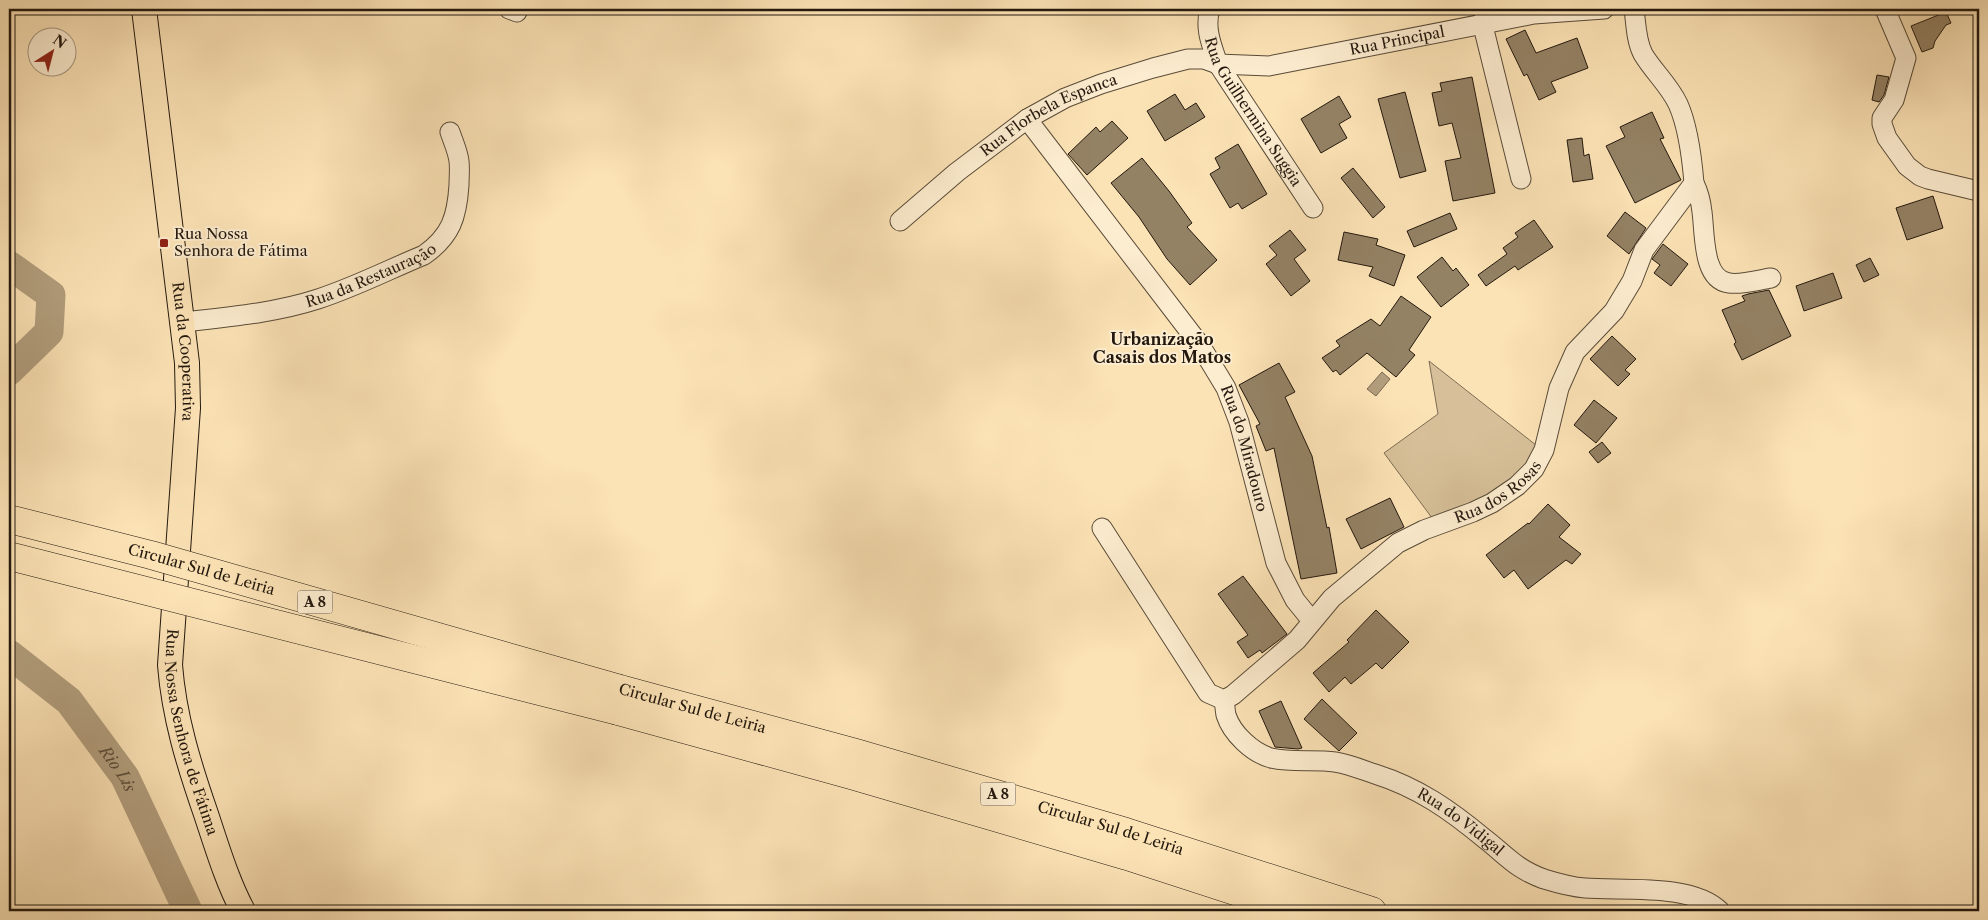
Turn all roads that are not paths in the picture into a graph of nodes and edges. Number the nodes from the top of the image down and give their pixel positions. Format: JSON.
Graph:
{"nodes":[{"id":1,"x":144,"y":9,"type":"edge"},
{"id":2,"x":1210,"y":9,"type":"edge"},
{"id":3,"x":1604,"y":9,"type":"edge"},
{"id":4,"x":1634,"y":9,"type":"edge"},
{"id":5,"x":1885,"y":9,"type":"edge"},
{"id":6,"x":1482,"y":22,"type":"junction"},
{"id":7,"x":1218,"y":64,"type":"junction"},
{"id":8,"x":1028,"y":119,"type":"junction"},
{"id":9,"x":450,"y":132,"type":"dead end"},
{"id":10,"x":1521,"y":179,"type":"dead end"},
{"id":11,"x":1694,"y":183,"type":"junction"},
{"id":12,"x":1974,"y":190,"type":"dead end"},
{"id":13,"x":1313,"y":208,"type":"dead end"},
{"id":14,"x":900,"y":221,"type":"dead end"},
{"id":15,"x":1771,"y":278,"type":"dead end"},
{"id":16,"x":183,"y":322,"type":"junction"},
{"id":17,"x":9,"y":519,"type":"edge"},
{"id":18,"x":1102,"y":528,"type":"dead end"},
{"id":19,"x":179,"y":547,"type":"joint"},
{"id":20,"x":9,"y":556,"type":"edge"},
{"id":21,"x":1312,"y":621,"type":"junction"},
{"id":22,"x":619,"y":700,"type":"junction"},
{"id":23,"x":1224,"y":700,"type":"junction"},
{"id":24,"x":243,"y":911,"type":"edge"},
{"id":25,"x":1297,"y":911,"type":"edge"},
{"id":26,"x":1372,"y":911,"type":"edge"},
{"id":27,"x":1720,"y":911,"type":"edge"}],
"edges":[{"from":1,"to":16,"type":"main road","name":"Rua da Cooperativa"},
{"from":2,"to":7,"type":"street","name":"Rua Guilhermina Suggia"},
{"from":3,"to":6,"type":"street","name":"Rua Principal"},
{"from":4,"to":11,"type":"street"},
{"from":5,"to":12,"type":"street"},
{"from":6,"to":7,"type":"street","name":"Rua Principal"},
{"from":6,"to":10,"type":"street"},
{"from":7,"to":8,"type":"street","name":"Rua Florbela Espanca"},
{"from":7,"to":13,"type":"street","name":"Rua Guilhermina Suggia"},
{"from":8,"to":14,"type":"street","name":"Rua Florbela Espanca"},
{"from":8,"to":21,"type":"street","name":"Rua do Miradouro"},
{"from":9,"to":16,"type":"street","name":"Rua da Restauração"},
{"from":11,"to":15,"type":"street"},
{"from":11,"to":21,"type":"street","name":"Rua dos Rosas"},
{"from":16,"to":19,"type":"main road","name":"Rua da Cooperativa"},
{"from":17,"to":22,"type":"highway","name":"Circular Sul de Leiria","number":"A 8","bridge":true},
{"from":18,"to":23,"type":"street"},
{"from":19,"to":24,"type":"main road","name":"Rua Nossa Senhora de Fátima"},
{"from":20,"to":22,"type":"highway","name":"Circular Sul de Leiria","number":"A 8","bridge":true},
{"from":21,"to":23,"type":"street","name":"Rua dos Rosas"},
{"from":22,"to":25,"type":"highway","name":"Circular Sul de Leiria","number":"A 8"},
{"from":22,"to":26,"type":"highway","name":"Circular Sul de Leiria","number":"A 8"},
{"from":23,"to":27,"type":"street","name":"Rua do Vidigal"}]}
